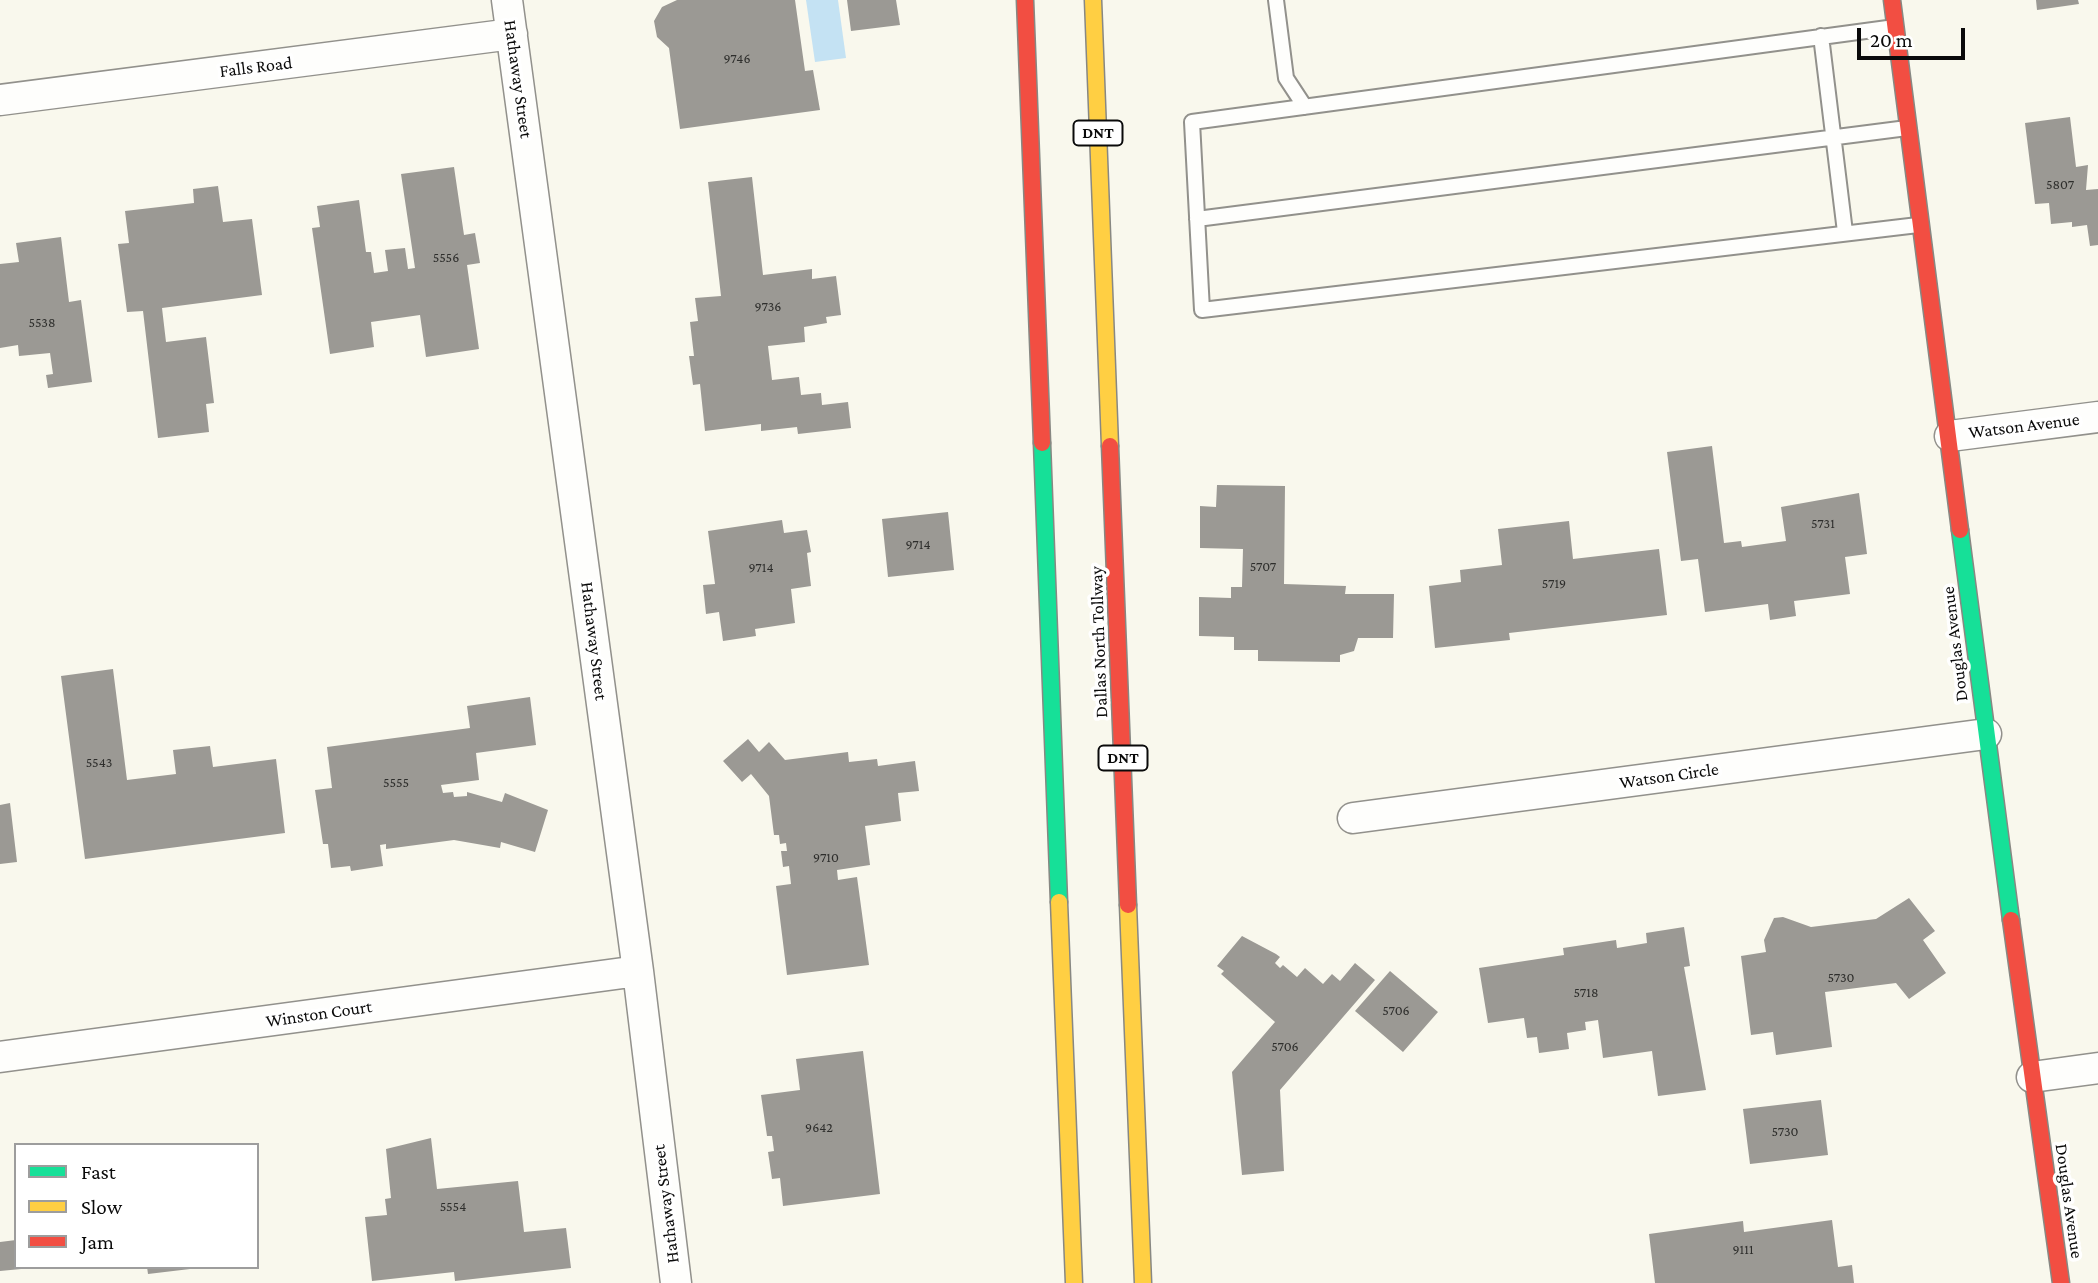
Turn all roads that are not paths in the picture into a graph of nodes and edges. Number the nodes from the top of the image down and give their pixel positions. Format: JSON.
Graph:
{"nodes":[{"id":1,"x":507,"y":0,"type":"edge"},
{"id":2,"x":1025,"y":0,"type":"edge"},
{"id":3,"x":1093,"y":0,"type":"edge"},
{"id":4,"x":1098,"y":0,"type":"edge"},
{"id":5,"x":1276,"y":0,"type":"edge"},
{"id":6,"x":1892,"y":0,"type":"edge"},
{"id":7,"x":1896,"y":27,"type":"junction"},
{"id":8,"x":512,"y":34,"type":"junction"},
{"id":9,"x":1094,"y":34,"type":"junction"},
{"id":10,"x":1821,"y":36,"type":"junction"},
{"id":11,"x":0,"y":100,"type":"edge"},
{"id":12,"x":1305,"y":107,"type":"junction"},
{"id":13,"x":1907,"y":128,"type":"junction"},
{"id":14,"x":1835,"y":135,"type":"junction"},
{"id":15,"x":1197,"y":219,"type":"junction"},
{"id":16,"x":1923,"y":224,"type":"junction"},
{"id":17,"x":1845,"y":232,"type":"junction"},
{"id":18,"x":2098,"y":417,"type":"edge"},
{"id":19,"x":1950,"y":436,"type":"junction"},
{"id":20,"x":1986,"y":734,"type":"junction"},
{"id":21,"x":1353,"y":818,"type":"dead end"},
{"id":22,"x":638,"y":971,"type":"junction"},
{"id":23,"x":0,"y":1057,"type":"edge"},
{"id":24,"x":2098,"y":1068,"type":"edge"},
{"id":25,"x":2032,"y":1077,"type":"junction"},
{"id":26,"x":676,"y":1283,"type":"edge"},
{"id":27,"x":1074,"y":1283,"type":"edge"},
{"id":28,"x":1143,"y":1283,"type":"edge"},
{"id":29,"x":2061,"y":1283,"type":"edge"}],
"edges":[{"from":1,"to":8,"type":"street","name":"Hathaway Street"},
{"from":2,"to":27,"type":"main road"},
{"from":3,"to":9,"type":"main road","name":"Dallas North Tollway","number":"DNT"},
{"from":4,"to":9,"type":"main road"},
{"from":5,"to":12,"type":"lane"},
{"from":6,"to":7,"type":"main road","name":"Douglas Avenue"},
{"from":7,"to":10,"type":"lane"},
{"from":7,"to":13,"type":"main road","name":"Douglas Avenue"},
{"from":8,"to":11,"type":"street","name":"Falls Road"},
{"from":8,"to":22,"type":"street","name":"Hathaway Street"},
{"from":9,"to":28,"type":"main road","name":"Dallas North Tollway","number":"DNT"},
{"from":10,"to":12,"type":"lane"},
{"from":10,"to":14,"type":"lane"},
{"from":12,"to":15,"type":"lane"},
{"from":13,"to":14,"type":"lane"},
{"from":13,"to":16,"type":"main road","name":"Douglas Avenue"},
{"from":14,"to":15,"type":"lane"},
{"from":14,"to":17,"type":"lane"},
{"from":15,"to":17,"type":"lane"},
{"from":16,"to":17,"type":"lane"},
{"from":16,"to":19,"type":"main road","name":"Douglas Avenue"},
{"from":18,"to":19,"type":"street","name":"Watson Avenue"},
{"from":19,"to":20,"type":"main road","name":"Douglas Avenue"},
{"from":20,"to":21,"type":"street","name":"Watson Circle"},
{"from":20,"to":25,"type":"main road","name":"Douglas Avenue"},
{"from":22,"to":23,"type":"street","name":"Winston Court"},
{"from":22,"to":26,"type":"street","name":"Hathaway Street"},
{"from":24,"to":25,"type":"street"},
{"from":25,"to":29,"type":"main road","name":"Douglas Avenue"}]}
